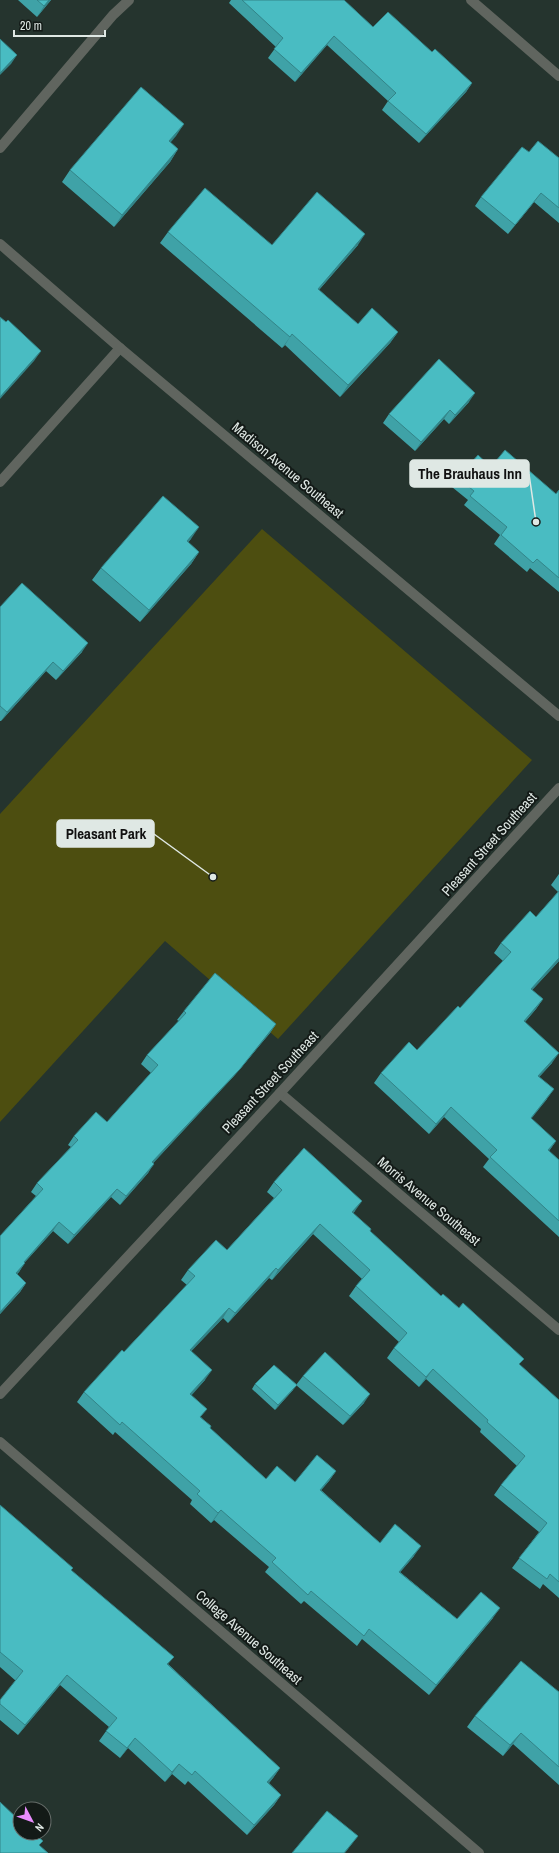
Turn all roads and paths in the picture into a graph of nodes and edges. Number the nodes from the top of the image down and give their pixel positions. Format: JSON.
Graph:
{"nodes":[{"id":1,"x":129,"y":0,"type":"edge"},
{"id":2,"x":471,"y":0,"type":"edge"},
{"id":3,"x":559,"y":76,"type":"edge"},
{"id":4,"x":0,"y":148,"type":"edge"},
{"id":5,"x":0,"y":244,"type":"edge"},
{"id":6,"x":120,"y":348,"type":"junction"},
{"id":7,"x":0,"y":482,"type":"edge"},
{"id":8,"x":557,"y":710,"type":"edge"},
{"id":9,"x":559,"y":788,"type":"edge"},
{"id":10,"x":280,"y":1092,"type":"junction"},
{"id":11,"x":559,"y":1330,"type":"edge"},
{"id":12,"x":0,"y":1394,"type":"edge"},
{"id":13,"x":0,"y":1442,"type":"edge"},
{"id":14,"x":479,"y":1853,"type":"edge"}],
"edges":[{"from":1,"to":4,"type":"street"},
{"from":2,"to":3,"type":"street"},
{"from":5,"to":6,"type":"street","name":"Madison Avenue Southeast"},
{"from":6,"to":7,"type":"street"},
{"from":6,"to":8,"type":"street","name":"Madison Avenue Southeast"},
{"from":9,"to":10,"type":"street","name":"Pleasant Street Southeast"},
{"from":10,"to":11,"type":"street","name":"Morris Avenue Southeast"},
{"from":10,"to":12,"type":"street","name":"Pleasant Street Southeast"},
{"from":13,"to":14,"type":"street","name":"College Avenue Southeast"}]}
